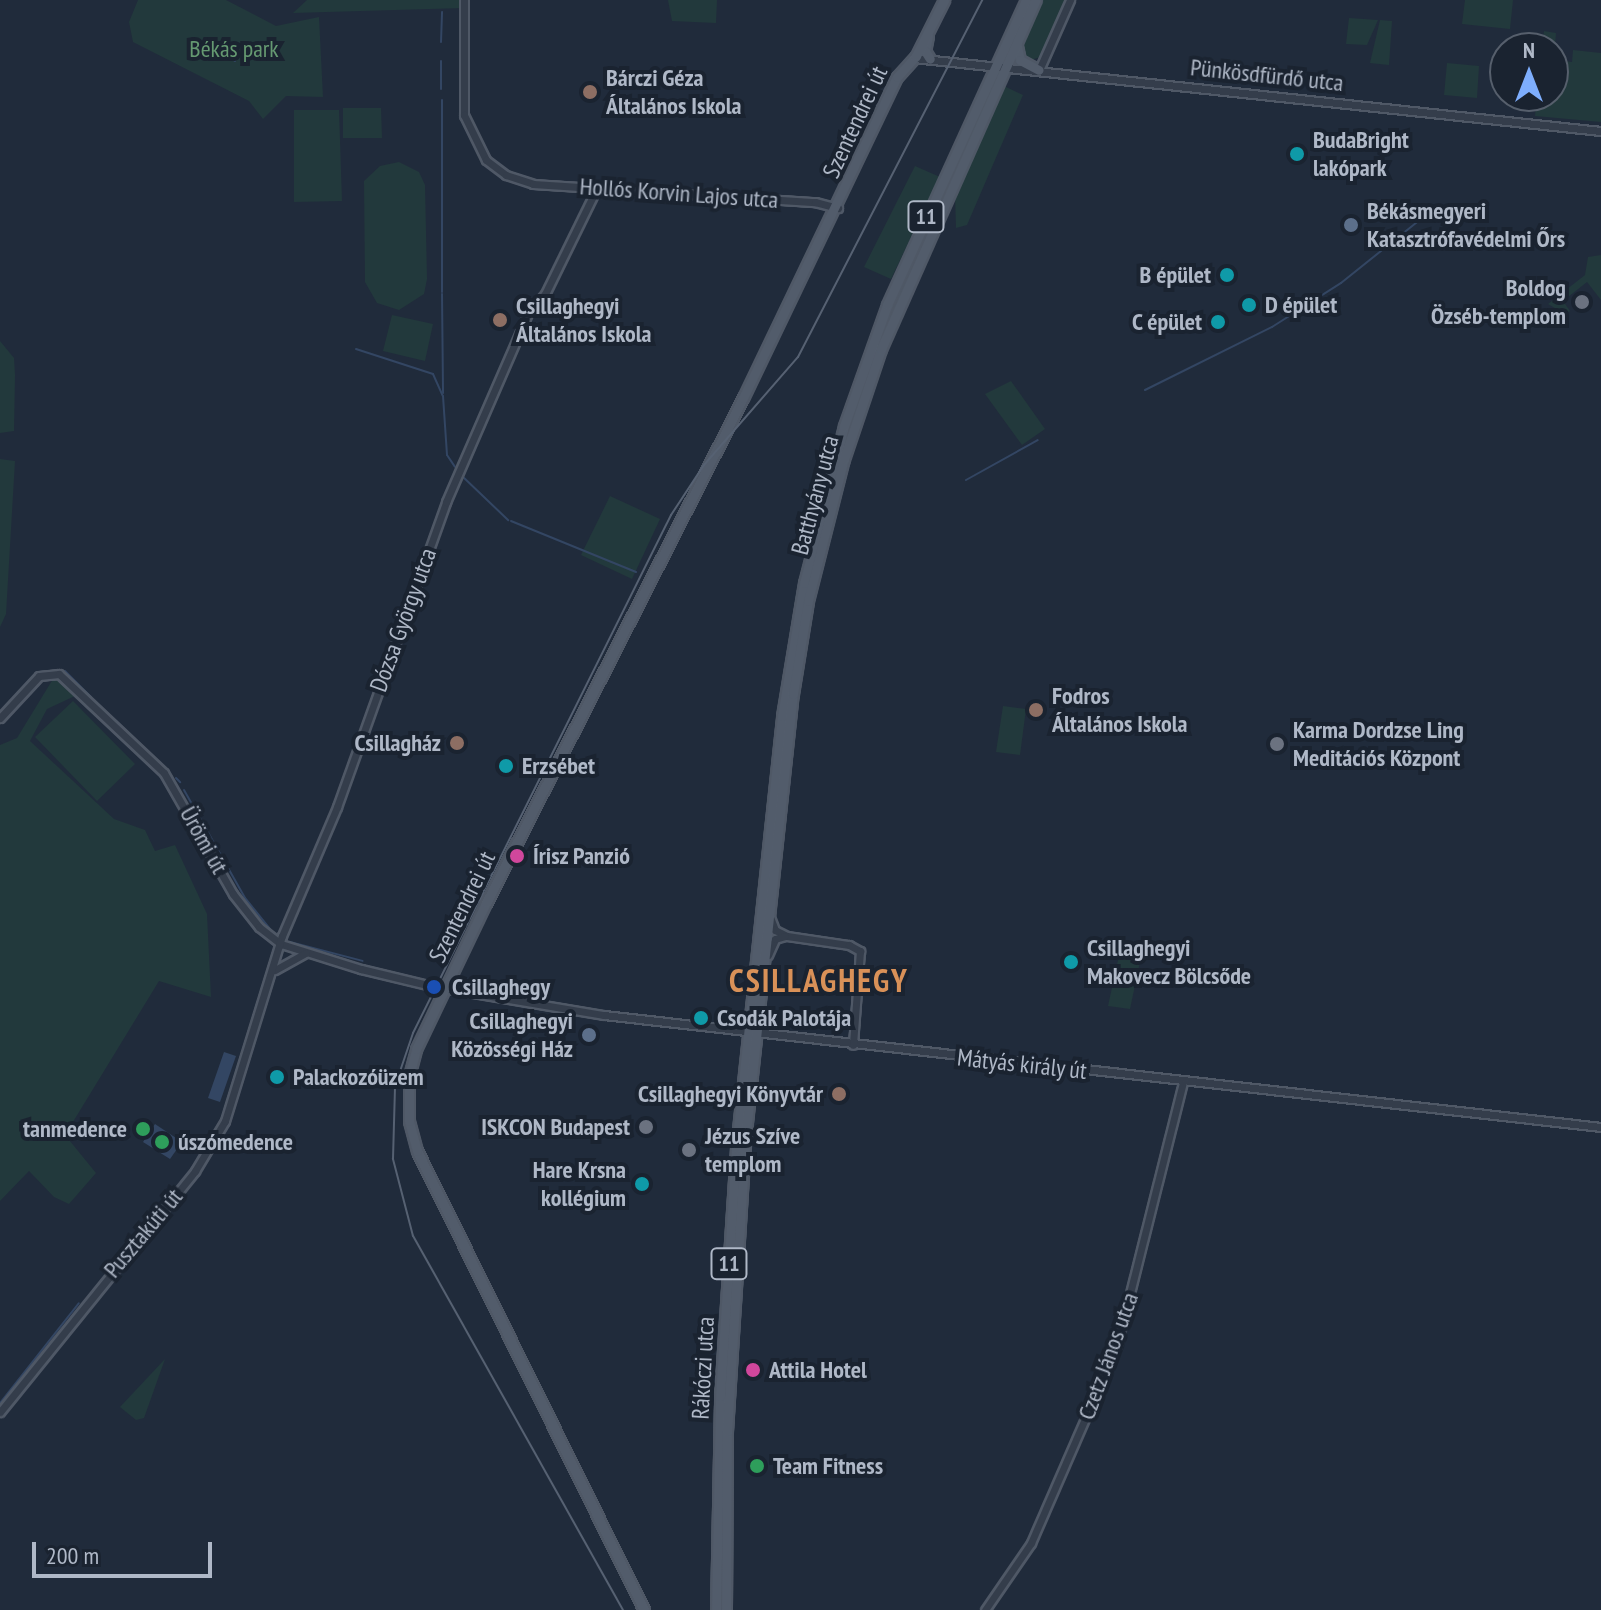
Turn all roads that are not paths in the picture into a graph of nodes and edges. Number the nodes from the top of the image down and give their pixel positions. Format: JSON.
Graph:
{"nodes":[{"id":1,"x":464,"y":0,"type":"edge"},
{"id":2,"x":944,"y":0,"type":"edge"},
{"id":3,"x":1026,"y":0,"type":"edge"},
{"id":4,"x":1036,"y":0,"type":"edge"},
{"id":5,"x":1070,"y":0,"type":"edge"},
{"id":6,"x":934,"y":20,"type":"junction"},
{"id":7,"x":1016,"y":44,"type":"junction"},
{"id":8,"x":914,"y":58,"type":"junction"},
{"id":9,"x":930,"y":59,"type":"junction"},
{"id":10,"x":1000,"y":69,"type":"junction"},
{"id":11,"x":1039,"y":70,"type":"junction"},
{"id":12,"x":1601,"y":131,"type":"edge"},
{"id":13,"x":597,"y":188,"type":"junction"},
{"id":14,"x":838,"y":208,"type":"junction"},
{"id":15,"x":0,"y":718,"type":"edge"},
{"id":16,"x":769,"y":911,"type":"junction"},
{"id":17,"x":787,"y":936,"type":"junction"},
{"id":18,"x":281,"y":944,"type":"junction"},
{"id":19,"x":308,"y":953,"type":"junction"},
{"id":20,"x":764,"y":966,"type":"junction"},
{"id":21,"x":274,"y":971,"type":"junction"},
{"id":22,"x":445,"y":988,"type":"junction"},
{"id":23,"x":752,"y":1033,"type":"junction"},
{"id":24,"x":853,"y":1045,"type":"junction"},
{"id":25,"x":1183,"y":1083,"type":"junction"},
{"id":26,"x":1601,"y":1127,"type":"edge"},
{"id":27,"x":0,"y":1412,"type":"edge"},
{"id":28,"x":644,"y":1610,"type":"edge"},
{"id":29,"x":716,"y":1610,"type":"edge"},
{"id":30,"x":726,"y":1610,"type":"edge"},
{"id":31,"x":985,"y":1610,"type":"edge"}],
"edges":[{"from":1,"to":13,"type":"street","name":"Hollós Korvin Lajos utca"},
{"from":2,"to":6,"type":"main road","name":"Szentendrei út"},
{"from":3,"to":10,"type":"main road","name":"Batthyány utca","number":"11"},
{"from":4,"to":7,"type":"main road","name":"Batthyány utca","number":"11"},
{"from":5,"to":11,"type":"street"},
{"from":6,"to":8,"type":"main road","name":"Szentendrei út"},
{"from":6,"to":9,"type":"main road"},
{"from":7,"to":10,"type":"main road","name":"Batthyány utca","number":"11"},
{"from":7,"to":11,"type":"main road"},
{"from":8,"to":9,"type":"street","name":"Pünkösdfürdő utca"},
{"from":8,"to":14,"type":"main road","name":"Szentendrei út"},
{"from":9,"to":10,"type":"street","name":"Pünkösdfürdő utca"},
{"from":10,"to":11,"type":"street","name":"Pünkösdfürdő utca"},
{"from":10,"to":16,"type":"main road","name":"Batthyány utca","number":"11"},
{"from":10,"to":23,"type":"main road","name":"Batthyány utca","number":"11"},
{"from":11,"to":12,"type":"street","name":"Pünkösdfürdő utca"},
{"from":13,"to":14,"type":"street","name":"Hollós Korvin Lajos utca"},
{"from":13,"to":18,"type":"street","name":"Dózsa György utca"},
{"from":14,"to":22,"type":"main road","name":"Szentendrei út"},
{"from":15,"to":18,"type":"street","name":"Ürömi út"},
{"from":16,"to":17,"type":"street"},
{"from":16,"to":20,"type":"main road","name":"Batthyány utca","number":"11"},
{"from":17,"to":20,"type":"street"},
{"from":17,"to":24,"type":"street"},
{"from":18,"to":19,"type":"street","name":"Ürömi út"},
{"from":18,"to":21,"type":"street","name":"Pusztakúti út"},
{"from":19,"to":21,"type":"street"},
{"from":19,"to":22,"type":"street","name":"Ürömi út"},
{"from":20,"to":23,"type":"main road","name":"Batthyány utca","number":"11"},
{"from":21,"to":27,"type":"street","name":"Pusztakúti út"},
{"from":22,"to":23,"type":"street","name":"Mátyás király út"},
{"from":22,"to":28,"type":"main road","name":"Szentendrei út"},
{"from":23,"to":24,"type":"street","name":"Mátyás király út"},
{"from":23,"to":29,"type":"main road","name":"Rákóczi utca","number":"11"},
{"from":23,"to":30,"type":"main road","name":"Rákóczi utca","number":"11"},
{"from":24,"to":25,"type":"street","name":"Mátyás király út"},
{"from":25,"to":26,"type":"street","name":"Mátyás király út"},
{"from":25,"to":31,"type":"street","name":"Czetz János utca"}]}
